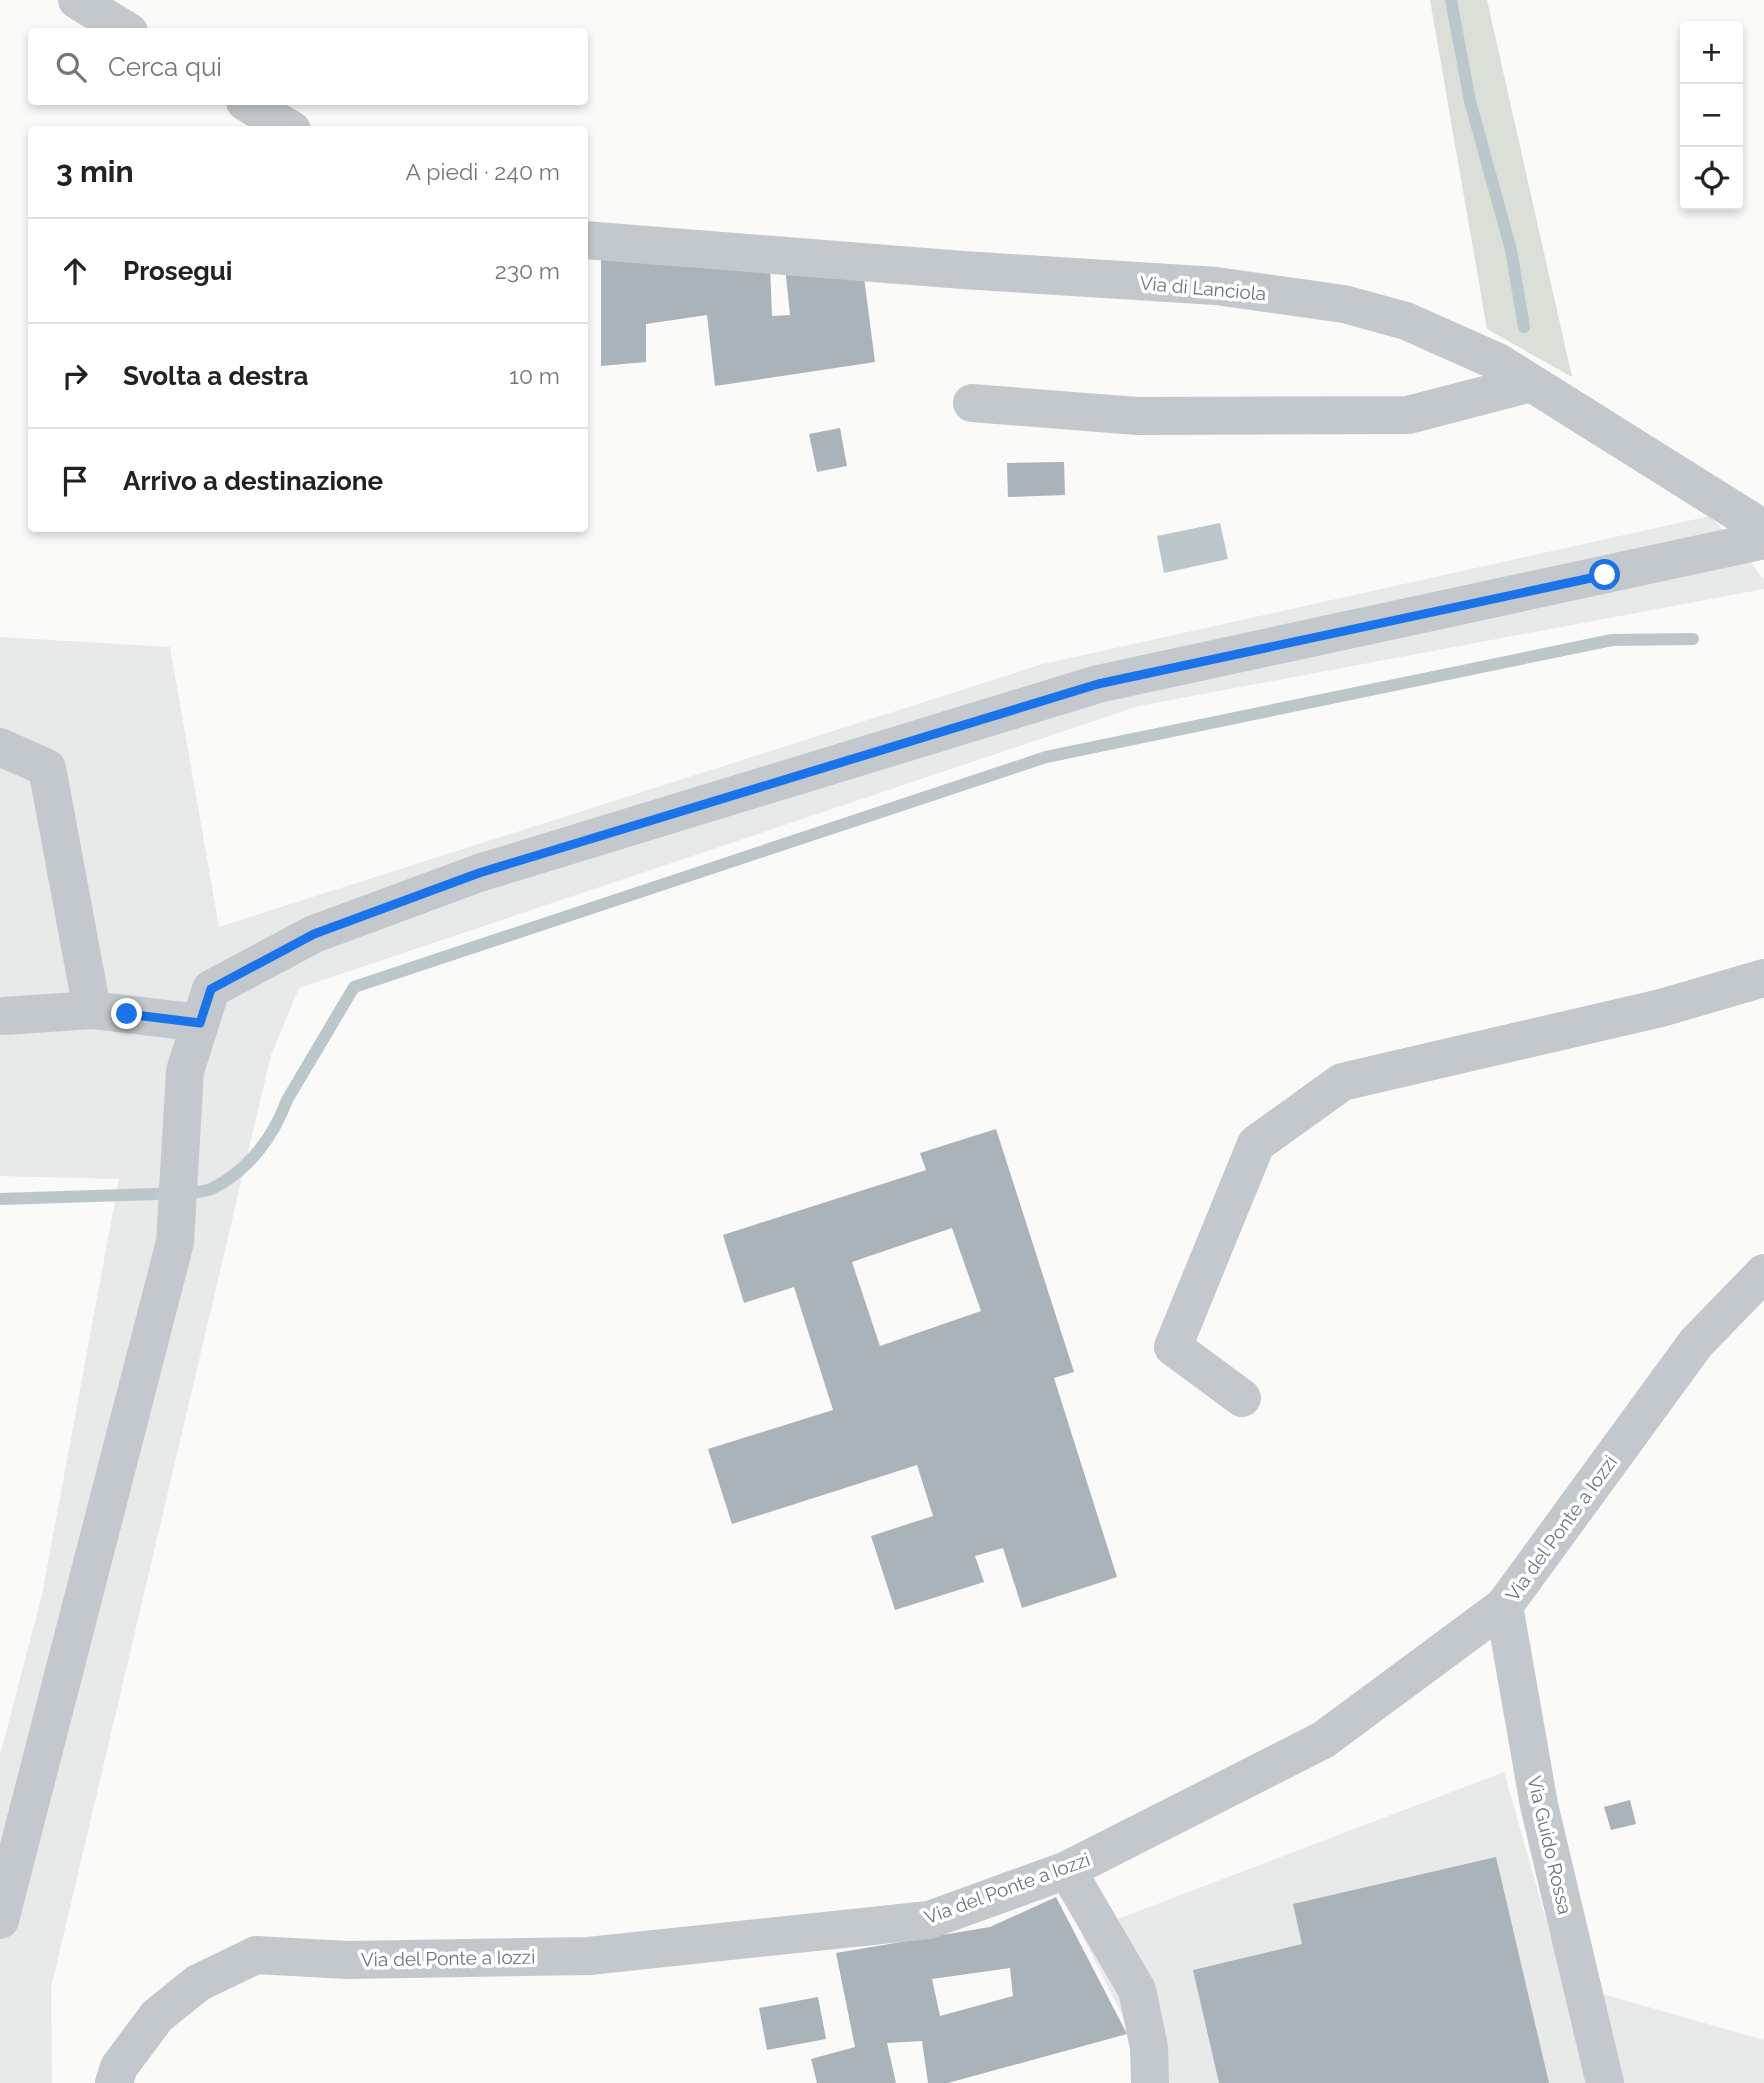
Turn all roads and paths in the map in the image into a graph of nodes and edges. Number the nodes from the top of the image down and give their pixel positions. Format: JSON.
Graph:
{"nodes":[{"id":1,"x":77,"y":0,"type":"edge"},
{"id":2,"x":122,"y":28,"type":"edge"},
{"id":3,"x":250,"y":105,"type":"edge"},
{"id":4,"x":285,"y":126,"type":"edge"},
{"id":5,"x":588,"y":240,"type":"edge"},
{"id":6,"x":1531,"y":383,"type":"junction"},
{"id":7,"x":972,"y":403,"type":"dead end"},
{"id":8,"x":1764,"y":529,"type":"edge"},
{"id":9,"x":1764,"y":540,"type":"edge"},
{"id":10,"x":0,"y":747,"type":"edge"},
{"id":11,"x":1764,"y":978,"type":"edge"},
{"id":12,"x":92,"y":1010,"type":"junction"},
{"id":13,"x":4,"y":1016,"type":"dead end"},
{"id":14,"x":200,"y":1023,"type":"junction"},
{"id":15,"x":1764,"y":1273,"type":"edge"},
{"id":16,"x":1242,"y":1398,"type":"dead end"},
{"id":17,"x":1504,"y":1606,"type":"junction"},
{"id":18,"x":1068,"y":1870,"type":"junction"},
{"id":19,"x":0,"y":1920,"type":"edge"},
{"id":20,"x":114,"y":2083,"type":"edge"},
{"id":21,"x":1150,"y":2083,"type":"edge"},
{"id":22,"x":1605,"y":2083,"type":"edge"}],
"edges":[{"from":1,"to":2,"type":"street"},
{"from":3,"to":4,"type":"street"},
{"from":5,"to":6,"type":"street","name":"Via di Lanciola"},
{"from":6,"to":7,"type":"street"},
{"from":6,"to":8,"type":"street","name":"Via di Lanciola"},
{"from":9,"to":14,"type":"street"},
{"from":10,"to":12,"type":"street"},
{"from":11,"to":16,"type":"street"},
{"from":12,"to":13,"type":"street"},
{"from":12,"to":14,"type":"street"},
{"from":14,"to":19,"type":"street"},
{"from":15,"to":17,"type":"street","name":"Via del Ponte a Iozzi"},
{"from":17,"to":18,"type":"street","name":"Via del Ponte a Iozzi"},
{"from":17,"to":22,"type":"street","name":"Via Guido Rossa"},
{"from":18,"to":20,"type":"street","name":"Via del Ponte a Iozzi"},
{"from":18,"to":21,"type":"street"}]}
